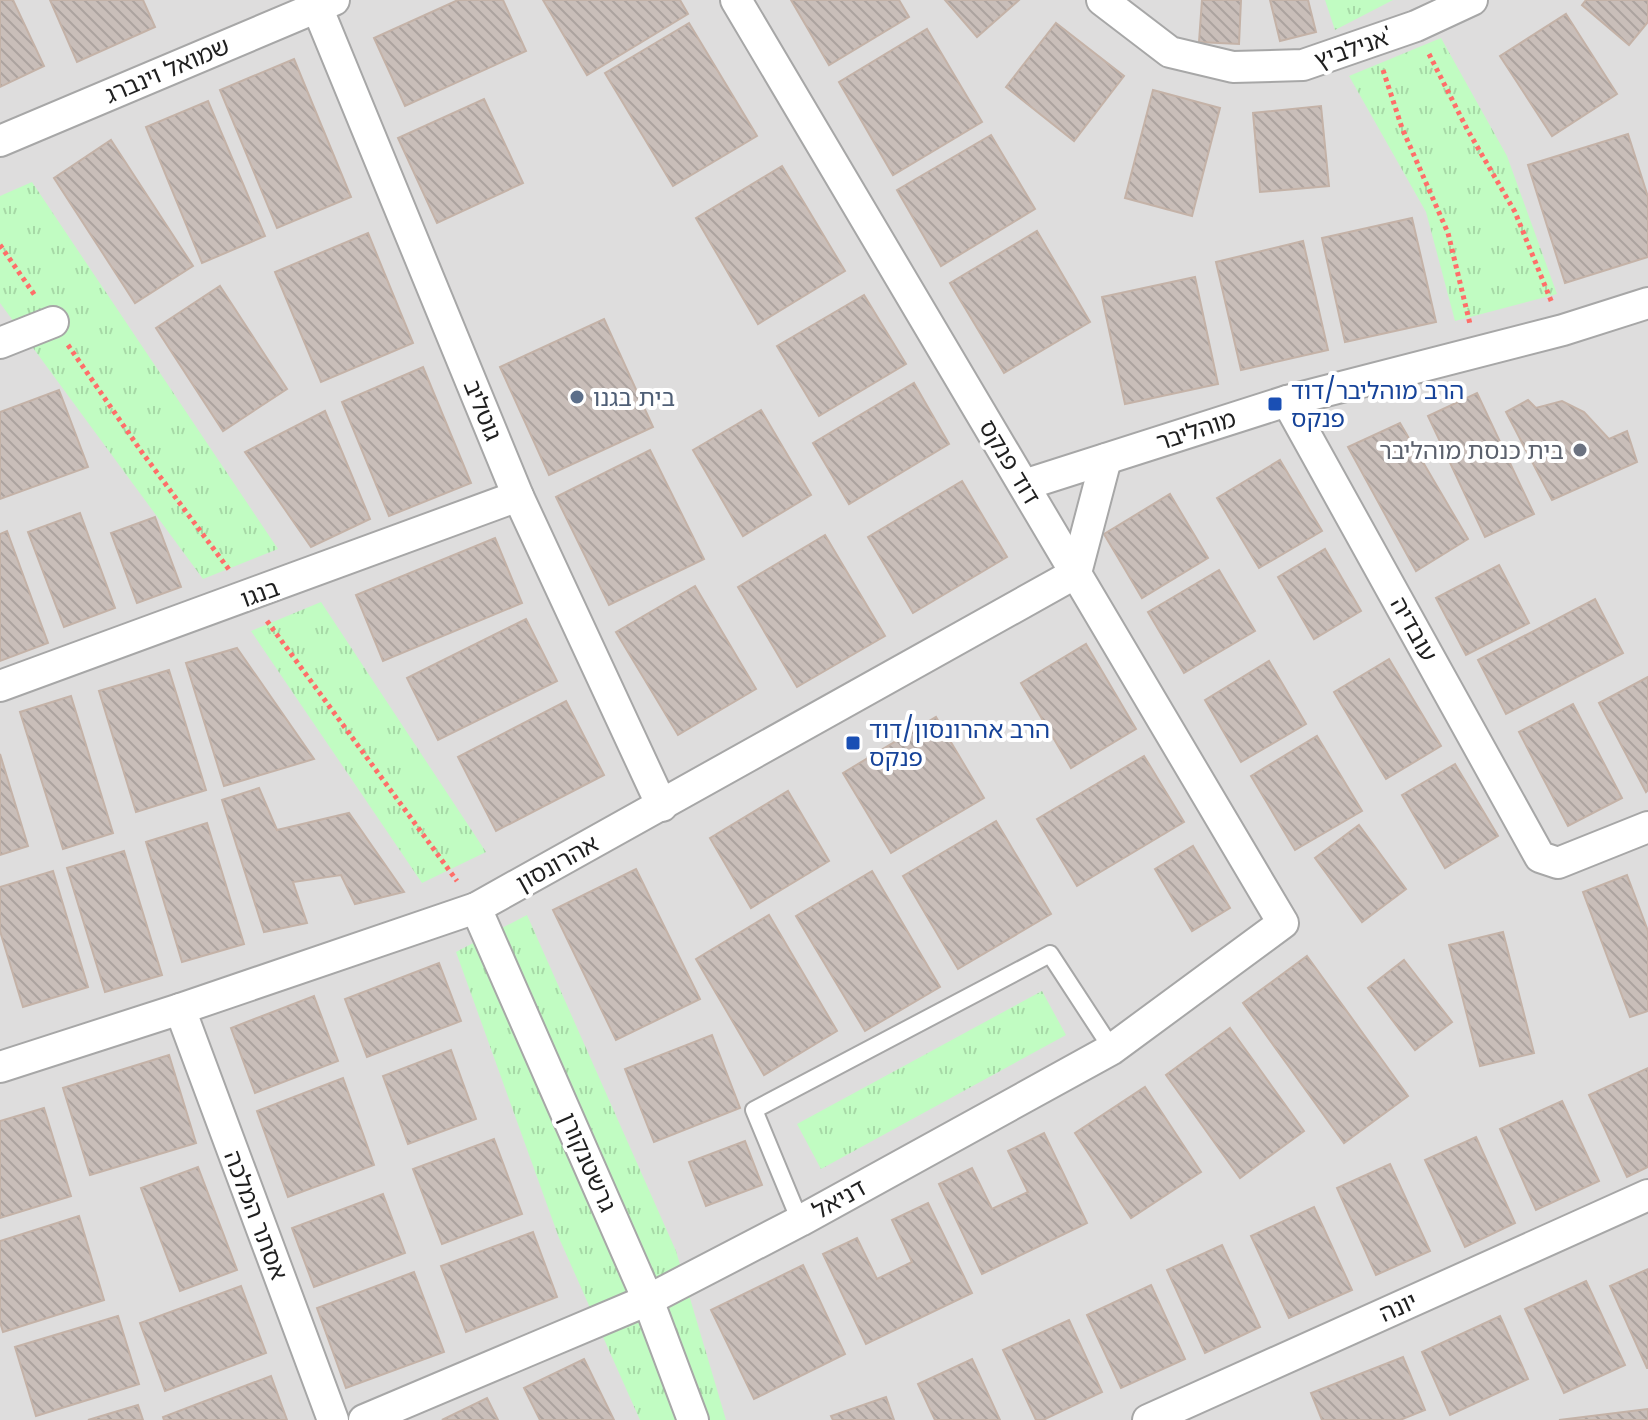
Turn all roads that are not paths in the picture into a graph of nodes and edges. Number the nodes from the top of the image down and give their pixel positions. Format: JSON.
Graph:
{"nodes":[{"id":1,"x":736,"y":0,"type":"edge"},
{"id":2,"x":1102,"y":0,"type":"edge"},
{"id":3,"x":1472,"y":0,"type":"edge"},
{"id":4,"x":326,"y":4,"type":"edge"},
{"id":5,"x":0,"y":141,"type":"edge"},
{"id":6,"x":1648,"y":303,"type":"edge"},
{"id":7,"x":53,"y":322,"type":"dead end"},
{"id":8,"x":0,"y":343,"type":"edge"},
{"id":9,"x":1287,"y":401,"type":"junction"},
{"id":10,"x":1106,"y":459,"type":"junction"},
{"id":11,"x":1024,"y":485,"type":"junction"},
{"id":12,"x":518,"y":496,"type":"junction"},
{"id":13,"x":1076,"y":573,"type":"junction"},
{"id":14,"x":0,"y":686,"type":"edge"},
{"id":15,"x":662,"y":806,"type":"junction"},
{"id":16,"x":1648,"y":827,"type":"edge"},
{"id":17,"x":476,"y":908,"type":"junction"},
{"id":18,"x":1283,"y":923,"type":"joint"},
{"id":19,"x":180,"y":1009,"type":"junction"},
{"id":20,"x":1112,"y":1049,"type":"junction"},
{"id":21,"x":0,"y":1067,"type":"edge"},
{"id":22,"x":1648,"y":1195,"type":"edge"},
{"id":23,"x":800,"y":1221,"type":"junction"},
{"id":24,"x":648,"y":1300,"type":"junction"},
{"id":25,"x":333,"y":1420,"type":"edge"},
{"id":26,"x":364,"y":1420,"type":"edge"},
{"id":27,"x":693,"y":1420,"type":"edge"},
{"id":28,"x":1148,"y":1420,"type":"edge"}],
"edges":[{"from":1,"to":11,"type":"street","name":"דוד פנקס"},
{"from":2,"to":3,"type":"street","name":"אנילביץ'"},
{"from":4,"to":5,"type":"street","name":"שמואל וינברג"},
{"from":4,"to":12,"type":"street","name":"גוטליב"},
{"from":6,"to":9,"type":"street","name":"מוהליבר"},
{"from":7,"to":8,"type":"street"},
{"from":9,"to":10,"type":"street","name":"מוהליבר"},
{"from":9,"to":16,"type":"street","name":"עובדיה"},
{"from":10,"to":11,"type":"street","name":"מוהליבר"},
{"from":10,"to":13,"type":"street"},
{"from":11,"to":13,"type":"street","name":"דוד פנקס"},
{"from":12,"to":14,"type":"street","name":"בנגו"},
{"from":12,"to":15,"type":"street","name":"גוטליב"},
{"from":13,"to":15,"type":"street","name":"אהרונסון"},
{"from":13,"to":18,"type":"street","name":"דוד פנקס"},
{"from":15,"to":17,"type":"street","name":"אהרונסון"},
{"from":17,"to":19,"type":"street","name":"אהרונסון"},
{"from":17,"to":24,"type":"street","name":"גרשטנקורן"},
{"from":18,"to":20,"type":"street","name":"דניאל"},
{"from":19,"to":21,"type":"street","name":"אהרונסון"},
{"from":19,"to":25,"type":"street","name":"אסתר המלכה"},
{"from":20,"to":23,"type":"street","name":"דניאל"},
{"from":20,"to":23,"type":"lane"},
{"from":22,"to":28,"type":"street","name":"יונה"},
{"from":23,"to":24,"type":"street","name":"דניאל"},
{"from":24,"to":26,"type":"street","name":"דניאל"},
{"from":24,"to":27,"type":"street","name":"גרשטנקורן"}]}
